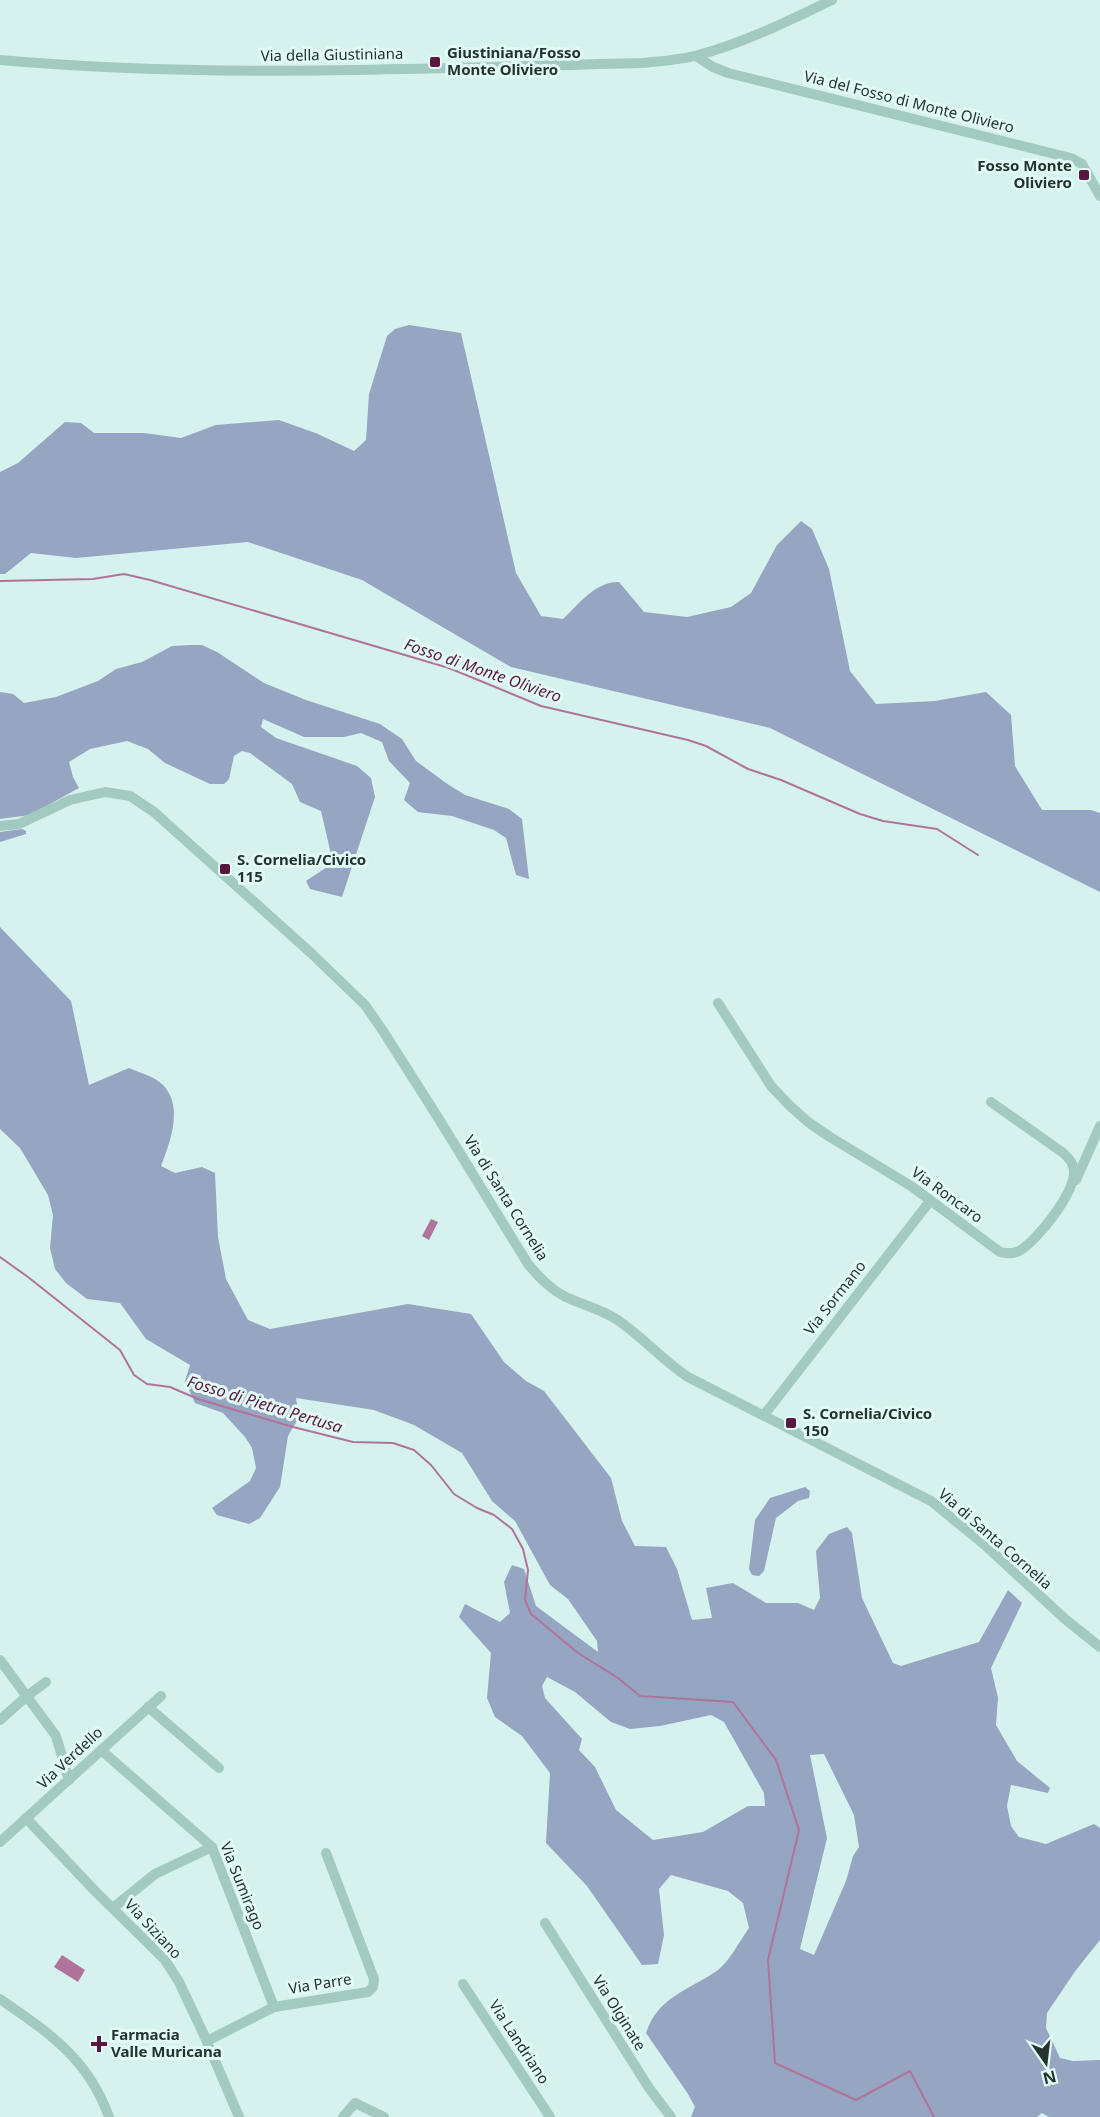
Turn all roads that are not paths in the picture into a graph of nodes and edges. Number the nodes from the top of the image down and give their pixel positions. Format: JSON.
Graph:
{"nodes":[{"id":1,"x":832,"y":0,"type":"edge"},
{"id":2,"x":696,"y":56,"type":"junction"},
{"id":3,"x":0,"y":60,"type":"edge"},
{"id":4,"x":1100,"y":196,"type":"edge"},
{"id":5,"x":0,"y":826,"type":"edge"},
{"id":6,"x":718,"y":1003,"type":"dead end"},
{"id":7,"x":991,"y":1102,"type":"dead end"},
{"id":8,"x":1100,"y":1126,"type":"edge"},
{"id":9,"x":1071,"y":1189,"type":"junction"},
{"id":10,"x":930,"y":1201,"type":"junction"},
{"id":11,"x":764,"y":1415,"type":"junction"},
{"id":12,"x":1100,"y":1647,"type":"edge"},
{"id":13,"x":0,"y":1660,"type":"edge"},
{"id":14,"x":46,"y":1682,"type":"dead end"},
{"id":15,"x":27,"y":1696,"type":"junction"},
{"id":16,"x":161,"y":1696,"type":"dead end"},
{"id":17,"x":148,"y":1707,"type":"junction"},
{"id":18,"x":0,"y":1720,"type":"edge"},
{"id":19,"x":101,"y":1749,"type":"junction"},
{"id":20,"x":219,"y":1768,"type":"dead end"},
{"id":21,"x":69,"y":1780,"type":"junction"},
{"id":22,"x":26,"y":1818,"type":"junction"},
{"id":23,"x":0,"y":1842,"type":"edge"},
{"id":24,"x":212,"y":1846,"type":"junction"},
{"id":25,"x":326,"y":1853,"type":"dead end"},
{"id":26,"x":113,"y":1908,"type":"junction"},
{"id":27,"x":545,"y":1923,"type":"dead end"},
{"id":28,"x":463,"y":1984,"type":"dead end"},
{"id":29,"x":0,"y":1999,"type":"edge"},
{"id":30,"x":274,"y":2007,"type":"junction"},
{"id":31,"x":207,"y":2041,"type":"junction"},
{"id":32,"x":109,"y":2117,"type":"edge"},
{"id":33,"x":239,"y":2117,"type":"edge"},
{"id":34,"x":343,"y":2117,"type":"edge"},
{"id":35,"x":384,"y":2117,"type":"edge"},
{"id":36,"x":550,"y":2117,"type":"edge"},
{"id":37,"x":671,"y":2117,"type":"edge"}],
"edges":[{"from":1,"to":2,"type":"street","name":"Via della Giustiniana"},
{"from":2,"to":3,"type":"street","name":"Via della Giustiniana"},
{"from":2,"to":4,"type":"street","name":"Via del Fosso di Monte Oliviero"},
{"from":5,"to":11,"type":"street","name":"Via di Santa Cornelia"},
{"from":6,"to":10,"type":"street","name":"Via Roncaro"},
{"from":7,"to":9,"type":"street"},
{"from":8,"to":9,"type":"street"},
{"from":9,"to":10,"type":"street","name":"Via Roncaro"},
{"from":10,"to":11,"type":"street","name":"Via Sormano"},
{"from":11,"to":12,"type":"street","name":"Via di Santa Cornelia"},
{"from":13,"to":15,"type":"street"},
{"from":14,"to":15,"type":"street"},
{"from":15,"to":18,"type":"street"},
{"from":15,"to":21,"type":"street"},
{"from":16,"to":17,"type":"street","name":"Via Verdello"},
{"from":17,"to":19,"type":"street","name":"Via Verdello"},
{"from":17,"to":20,"type":"street"},
{"from":19,"to":21,"type":"street","name":"Via Verdello"},
{"from":19,"to":24,"type":"street","name":"Via Sumirago"},
{"from":21,"to":22,"type":"street","name":"Via Verdello"},
{"from":22,"to":23,"type":"street","name":"Via Verdello"},
{"from":22,"to":26,"type":"street","name":"Via Siziano"},
{"from":24,"to":26,"type":"street"},
{"from":24,"to":30,"type":"street","name":"Via Sumirago"},
{"from":25,"to":30,"type":"street","name":"Via Parre"},
{"from":26,"to":31,"type":"street","name":"Via Siziano"},
{"from":27,"to":37,"type":"street","name":"Via Olginate"},
{"from":28,"to":36,"type":"street","name":"Via Landriano"},
{"from":29,"to":32,"type":"street"},
{"from":30,"to":31,"type":"street","name":"Via Parre"},
{"from":31,"to":33,"type":"street","name":"Via Siziano"},
{"from":34,"to":35,"type":"street"}]}
